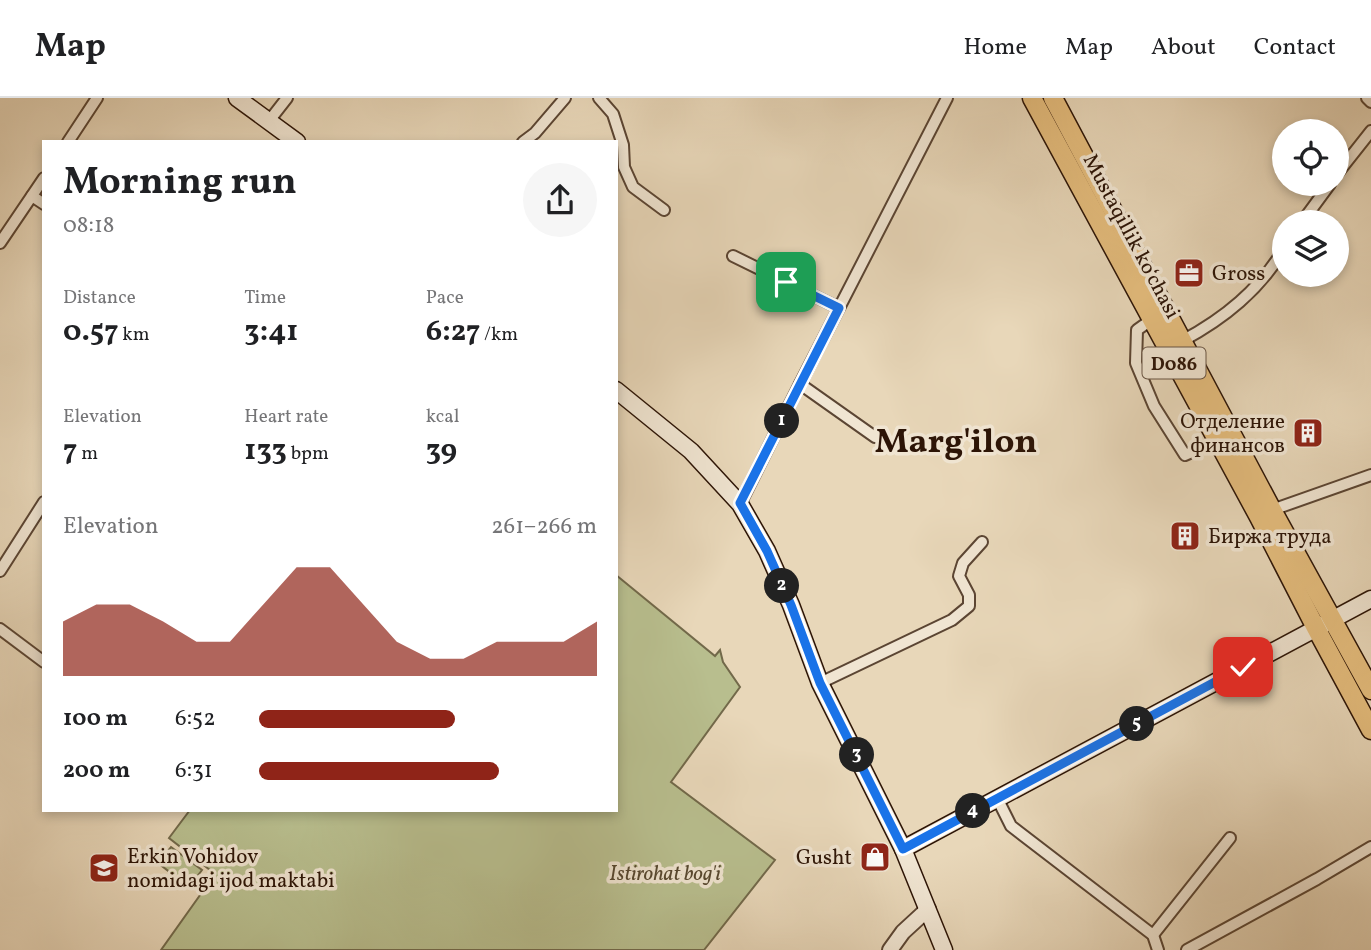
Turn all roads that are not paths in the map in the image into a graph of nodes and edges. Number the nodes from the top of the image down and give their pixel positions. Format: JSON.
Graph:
{"nodes":[{"id":1,"x":97,"y":98,"type":"edge"},
{"id":2,"x":237,"y":98,"type":"edge"},
{"id":3,"x":287,"y":98,"type":"edge"},
{"id":4,"x":565,"y":98,"type":"edge"},
{"id":5,"x":599,"y":98,"type":"edge"},
{"id":6,"x":947,"y":98,"type":"edge"},
{"id":7,"x":1032,"y":98,"type":"edge"},
{"id":8,"x":1053,"y":98,"type":"edge"},
{"id":9,"x":1367,"y":98,"type":"edge"},
{"id":10,"x":1371,"y":102,"type":"edge"},
{"id":11,"x":270,"y":121,"type":"junction"},
{"id":12,"x":1371,"y":131,"type":"edge"},
{"id":13,"x":69,"y":140,"type":"edge"},
{"id":14,"x":294,"y":140,"type":"edge"},
{"id":15,"x":526,"y":140,"type":"edge"},
{"id":16,"x":1349,"y":159,"type":"edge"},
{"id":17,"x":42,"y":181,"type":"edge"},
{"id":18,"x":32,"y":196,"type":"junction"},
{"id":19,"x":42,"y":203,"type":"edge"},
{"id":20,"x":664,"y":210,"type":"dead end"},
{"id":21,"x":0,"y":243,"type":"edge"},
{"id":22,"x":733,"y":256,"type":"dead end"},
{"id":23,"x":1272,"y":267,"type":"edge"},
{"id":24,"x":839,"y":308,"type":"junction"},
{"id":25,"x":1151,"y":320,"type":"junction"},
{"id":26,"x":1182,"y":341,"type":"junction"},
{"id":27,"x":800,"y":384,"type":"junction"},
{"id":28,"x":618,"y":392,"type":"edge"},
{"id":29,"x":875,"y":437,"type":"dead end"},
{"id":30,"x":1217,"y":441,"type":"junction"},
{"id":31,"x":1371,"y":475,"type":"edge"},
{"id":32,"x":740,"y":503,"type":"junction"},
{"id":33,"x":42,"y":505,"type":"edge"},
{"id":34,"x":1272,"y":510,"type":"junction"},
{"id":35,"x":982,"y":542,"type":"dead end"},
{"id":36,"x":0,"y":571,"type":"edge"},
{"id":37,"x":1371,"y":599,"type":"edge"},
{"id":38,"x":1332,"y":620,"type":"junction"},
{"id":39,"x":1316,"y":628,"type":"junction"},
{"id":40,"x":0,"y":629,"type":"edge"},
{"id":41,"x":42,"y":660,"type":"edge"},
{"id":42,"x":820,"y":683,"type":"junction"},
{"id":43,"x":1371,"y":690,"type":"edge"},
{"id":44,"x":1371,"y":730,"type":"edge"},
{"id":45,"x":997,"y":798,"type":"junction"},
{"id":46,"x":1230,"y":838,"type":"dead end"},
{"id":47,"x":1371,"y":847,"type":"edge"},
{"id":48,"x":903,"y":849,"type":"junction"},
{"id":49,"x":928,"y":909,"type":"junction"},
{"id":50,"x":1153,"y":935,"type":"junction"},
{"id":51,"x":890,"y":950,"type":"edge"},
{"id":52,"x":944,"y":950,"type":"edge"},
{"id":53,"x":1158,"y":950,"type":"edge"},
{"id":54,"x":1187,"y":950,"type":"edge"}],
"edges":[{"from":1,"to":13,"type":"street"},
{"from":2,"to":11,"type":"main road"},
{"from":3,"to":11,"type":"street"},
{"from":4,"to":15,"type":"street"},
{"from":5,"to":20,"type":"street"},
{"from":6,"to":24,"type":"street"},
{"from":7,"to":25,"type":"main road","name":"Mustaqillik koʻchasi","number":"D086"},
{"from":8,"to":26,"type":"main road","name":"Mustaqillik koʻchasi","number":"D086"},
{"from":9,"to":10,"type":"street"},
{"from":11,"to":14,"type":"main road"},
{"from":12,"to":16,"type":"street"},
{"from":17,"to":18,"type":"street"},
{"from":18,"to":19,"type":"street"},
{"from":18,"to":21,"type":"street"},
{"from":22,"to":24,"type":"street"},
{"from":23,"to":26,"type":"street"},
{"from":24,"to":27,"type":"street"},
{"from":25,"to":30,"type":"main road","name":"Mustaqillik koʻchasi","number":"D086"},
{"from":25,"to":30,"type":"street"},
{"from":26,"to":34,"type":"main road","name":"Mustaqillik koʻchasi","number":"D086"},
{"from":27,"to":29,"type":"street"},
{"from":27,"to":32,"type":"street"},
{"from":28,"to":32,"type":"main road"},
{"from":30,"to":39,"type":"main road","name":"Mustaqillik koʻchasi","number":"D086"},
{"from":31,"to":34,"type":"street"},
{"from":32,"to":42,"type":"main road"},
{"from":33,"to":36,"type":"street"},
{"from":34,"to":38,"type":"main road","name":"Mustaqillik koʻchasi","number":"D086"},
{"from":35,"to":42,"type":"street"},
{"from":37,"to":38,"type":"main road"},
{"from":38,"to":39,"type":"main road"},
{"from":38,"to":43,"type":"main road","name":"Mustaqillik koʻchasi","number":"D086"},
{"from":39,"to":44,"type":"main road","name":"Mustaqillik koʻchasi","number":"D086"},
{"from":39,"to":45,"type":"main road"},
{"from":40,"to":41,"type":"street"},
{"from":42,"to":48,"type":"main road"},
{"from":45,"to":48,"type":"main road"},
{"from":45,"to":50,"type":"street"},
{"from":46,"to":50,"type":"street"},
{"from":47,"to":54,"type":"street"},
{"from":48,"to":49,"type":"main road"},
{"from":49,"to":51,"type":"street"},
{"from":49,"to":52,"type":"main road"},
{"from":50,"to":53,"type":"street"}]}
